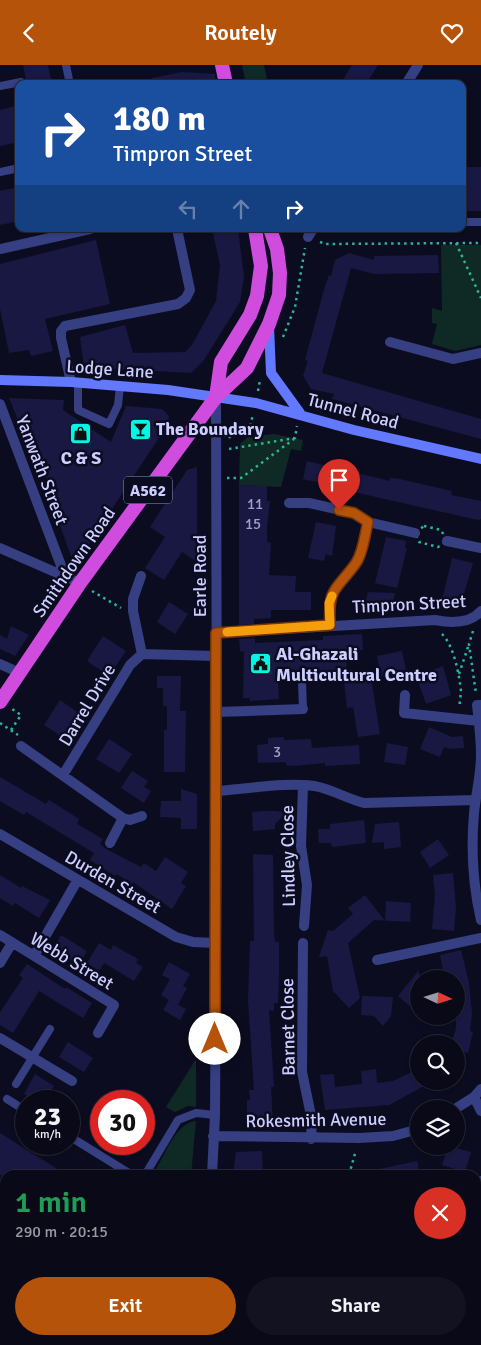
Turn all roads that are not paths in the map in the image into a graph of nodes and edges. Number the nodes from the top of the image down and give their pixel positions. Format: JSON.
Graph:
{"nodes":[{"id":1,"x":66,"y":65,"type":"edge"},
{"id":2,"x":222,"y":65,"type":"edge"},
{"id":3,"x":418,"y":65,"type":"edge"},
{"id":4,"x":69,"y":80,"type":"edge"},
{"id":5,"x":225,"y":80,"type":"edge"},
{"id":6,"x":409,"y":80,"type":"edge"},
{"id":7,"x":15,"y":83,"type":"edge"},
{"id":8,"x":0,"y":86,"type":"edge"},
{"id":9,"x":15,"y":169,"type":"edge"},
{"id":10,"x":0,"y":172,"type":"edge"},
{"id":11,"x":466,"y":222,"type":"edge"},
{"id":12,"x":481,"y":222,"type":"edge"},
{"id":13,"x":76,"y":232,"type":"edge"},
{"id":14,"x":178,"y":232,"type":"edge"},
{"id":15,"x":255,"y":232,"type":"edge"},
{"id":16,"x":271,"y":232,"type":"edge"},
{"id":17,"x":0,"y":249,"type":"edge"},
{"id":18,"x":269,"y":324,"type":"junction"},
{"id":19,"x":390,"y":342,"type":"dead end"},
{"id":20,"x":481,"y":353,"type":"edge"},
{"id":21,"x":0,"y":380,"type":"edge"},
{"id":22,"x":74,"y":382,"type":"junction"},
{"id":23,"x":120,"y":386,"type":"junction"},
{"id":24,"x":216,"y":397,"type":"junction"},
{"id":25,"x":0,"y":404,"type":"edge"},
{"id":26,"x":300,"y":413,"type":"junction"},
{"id":27,"x":481,"y":459,"type":"edge"},
{"id":28,"x":289,"y":503,"type":"dead end"},
{"id":29,"x":368,"y":522,"type":"junction"},
{"id":30,"x":415,"y":533,"type":"road end"},
{"id":31,"x":447,"y":541,"type":"road end"},
{"id":32,"x":0,"y":548,"type":"edge"},
{"id":33,"x":481,"y":548,"type":"edge"},
{"id":34,"x":65,"y":576,"type":"junction"},
{"id":35,"x":141,"y":576,"type":"dead end"},
{"id":36,"x":80,"y":583,"type":"junction"},
{"id":37,"x":478,"y":614,"type":"edge"},
{"id":38,"x":330,"y":625,"type":"junction"},
{"id":39,"x":216,"y":633,"type":"junction"},
{"id":40,"x":142,"y":655,"type":"junction"},
{"id":41,"x":216,"y":656,"type":"junction"},
{"id":42,"x":0,"y":664,"type":"edge"},
{"id":43,"x":20,"y":673,"type":"junction"},
{"id":44,"x":302,"y":682,"type":"dead end"},
{"id":45,"x":405,"y":695,"type":"dead end"},
{"id":46,"x":0,"y":702,"type":"edge"},
{"id":47,"x":479,"y":705,"type":"edge"},
{"id":48,"x":303,"y":709,"type":"joint"},
{"id":49,"x":217,"y":712,"type":"junction"},
{"id":50,"x":479,"y":721,"type":"junction"},
{"id":51,"x":20,"y":746,"type":"road end"},
{"id":52,"x":63,"y":775,"type":"junction"},
{"id":53,"x":304,"y":786,"type":"junction"},
{"id":54,"x":217,"y":791,"type":"junction"},
{"id":55,"x":475,"y":800,"type":"junction"},
{"id":56,"x":142,"y":816,"type":"dead end"},
{"id":57,"x":123,"y":818,"type":"junction"},
{"id":58,"x":0,"y":834,"type":"edge"},
{"id":59,"x":110,"y":843,"type":"dead end"},
{"id":60,"x":477,"y":845,"type":"edge"},
{"id":61,"x":77,"y":881,"type":"junction"},
{"id":62,"x":481,"y":920,"type":"edge"},
{"id":63,"x":304,"y":926,"type":"dead end"},
{"id":64,"x":0,"y":935,"type":"edge"},
{"id":65,"x":481,"y":938,"type":"edge"},
{"id":66,"x":12,"y":943,"type":"junction"},
{"id":67,"x":215,"y":943,"type":"junction"},
{"id":68,"x":304,"y":943,"type":"dead end"},
{"id":69,"x":34,"y":956,"type":"junction"},
{"id":70,"x":376,"y":960,"type":"dead end"},
{"id":71,"x":0,"y":963,"type":"edge"},
{"id":72,"x":50,"y":1029,"type":"dead end"},
{"id":73,"x":98,"y":1033,"type":"dead end"},
{"id":74,"x":0,"y":1038,"type":"edge"},
{"id":75,"x":32,"y":1057,"type":"junction"},
{"id":76,"x":72,"y":1081,"type":"dead end"},
{"id":77,"x":16,"y":1084,"type":"dead end"},
{"id":78,"x":477,"y":1093,"type":"edge"},
{"id":79,"x":7,"y":1099,"type":"dead end"},
{"id":80,"x":465,"y":1101,"type":"edge"},
{"id":81,"x":15,"y":1104,"type":"edge"},
{"id":82,"x":481,"y":1111,"type":"edge"},
{"id":83,"x":216,"y":1115,"type":"junction"},
{"id":84,"x":410,"y":1131,"type":"edge"},
{"id":85,"x":213,"y":1136,"type":"junction"},
{"id":86,"x":311,"y":1139,"type":"junction"},
{"id":87,"x":80,"y":1143,"type":"edge"},
{"id":88,"x":124,"y":1170,"type":"edge"},
{"id":89,"x":148,"y":1170,"type":"edge"},
{"id":90,"x":212,"y":1170,"type":"edge"}],
"edges":[{"from":1,"to":4,"type":"lane"},
{"from":2,"to":5,"type":"highway"},
{"from":3,"to":6,"type":"street"},
{"from":7,"to":8,"type":"lane"},
{"from":9,"to":10,"type":"lane"},
{"from":11,"to":12,"type":"lane"},
{"from":13,"to":17,"type":"street"},
{"from":14,"to":22,"type":"street"},
{"from":15,"to":24,"type":"highway","number":"A562"},
{"from":16,"to":18,"type":"highway","number":"A562"},
{"from":18,"to":24,"type":"highway","number":"A562"},
{"from":18,"to":26,"type":"main road"},
{"from":19,"to":20,"type":"street"},
{"from":21,"to":22,"type":"main road","name":"Lodge Lane"},
{"from":22,"to":23,"type":"main road","name":"Lodge Lane"},
{"from":22,"to":23,"type":"lane"},
{"from":23,"to":24,"type":"main road","name":"Lodge Lane"},
{"from":24,"to":26,"type":"main road","name":"Tunnel Road"},
{"from":24,"to":36,"type":"highway","name":"Smithdown Road","number":"A562"},
{"from":24,"to":39,"type":"street","name":"Earle Road"},
{"from":25,"to":34,"type":"street","name":"Yanwath Street"},
{"from":26,"to":27,"type":"main road","name":"Tunnel Road"},
{"from":28,"to":29,"type":"street"},
{"from":29,"to":30,"type":"street"},
{"from":29,"to":38,"type":"street"},
{"from":31,"to":33,"type":"street"},
{"from":32,"to":34,"type":"street"},
{"from":34,"to":36,"type":"street"},
{"from":35,"to":40,"type":"street"},
{"from":36,"to":43,"type":"highway","name":"Smithdown Road","number":"A562"},
{"from":37,"to":38,"type":"street","name":"Timpron Street"},
{"from":38,"to":39,"type":"street","name":"Timpron Street"},
{"from":39,"to":41,"type":"street","name":"Earle Road"},
{"from":40,"to":41,"type":"street"},
{"from":40,"to":52,"type":"street","name":"Darrel Drive"},
{"from":41,"to":49,"type":"street","name":"Earle Road"},
{"from":42,"to":43,"type":"street"},
{"from":43,"to":46,"type":"highway","name":"Smithdown Road","number":"A562"},
{"from":44,"to":48,"type":"lane"},
{"from":45,"to":50,"type":"street"},
{"from":47,"to":50,"type":"street"},
{"from":48,"to":49,"type":"street"},
{"from":49,"to":54,"type":"street","name":"Earle Road"},
{"from":50,"to":55,"type":"street"},
{"from":51,"to":52,"type":"street"},
{"from":52,"to":57,"type":"street"},
{"from":53,"to":54,"type":"street"},
{"from":53,"to":55,"type":"street"},
{"from":53,"to":63,"type":"street","name":"Lindley Close"},
{"from":54,"to":67,"type":"street","name":"Earle Road"},
{"from":55,"to":60,"type":"street"},
{"from":56,"to":57,"type":"street"},
{"from":57,"to":59,"type":"street"},
{"from":58,"to":61,"type":"street","name":"Durden Street"},
{"from":60,"to":62,"type":"street"},
{"from":61,"to":67,"type":"street","name":"Durden Street"},
{"from":61,"to":69,"type":"street"},
{"from":64,"to":66,"type":"street","name":"Webb Street"},
{"from":65,"to":70,"type":"street"},
{"from":66,"to":69,"type":"street","name":"Webb Street"},
{"from":66,"to":71,"type":"street","name":"Webb Street"},
{"from":67,"to":83,"type":"street","name":"Earle Road"},
{"from":68,"to":86,"type":"street","name":"Barnet Close"},
{"from":69,"to":73,"type":"street","name":"Webb Street"},
{"from":72,"to":75,"type":"lane"},
{"from":74,"to":75,"type":"street"},
{"from":75,"to":76,"type":"street"},
{"from":75,"to":77,"type":"lane"},
{"from":78,"to":80,"type":"street"},
{"from":78,"to":82,"type":"street"},
{"from":79,"to":81,"type":"lane"},
{"from":83,"to":85,"type":"street","name":"Earle Road"},
{"from":83,"to":89,"type":"lane"},
{"from":84,"to":86,"type":"street","name":"Rokesmith Avenue"},
{"from":85,"to":86,"type":"street","name":"Rokesmith Avenue"},
{"from":85,"to":90,"type":"street","name":"Earle Road"},
{"from":87,"to":88,"type":"lane"}]}
